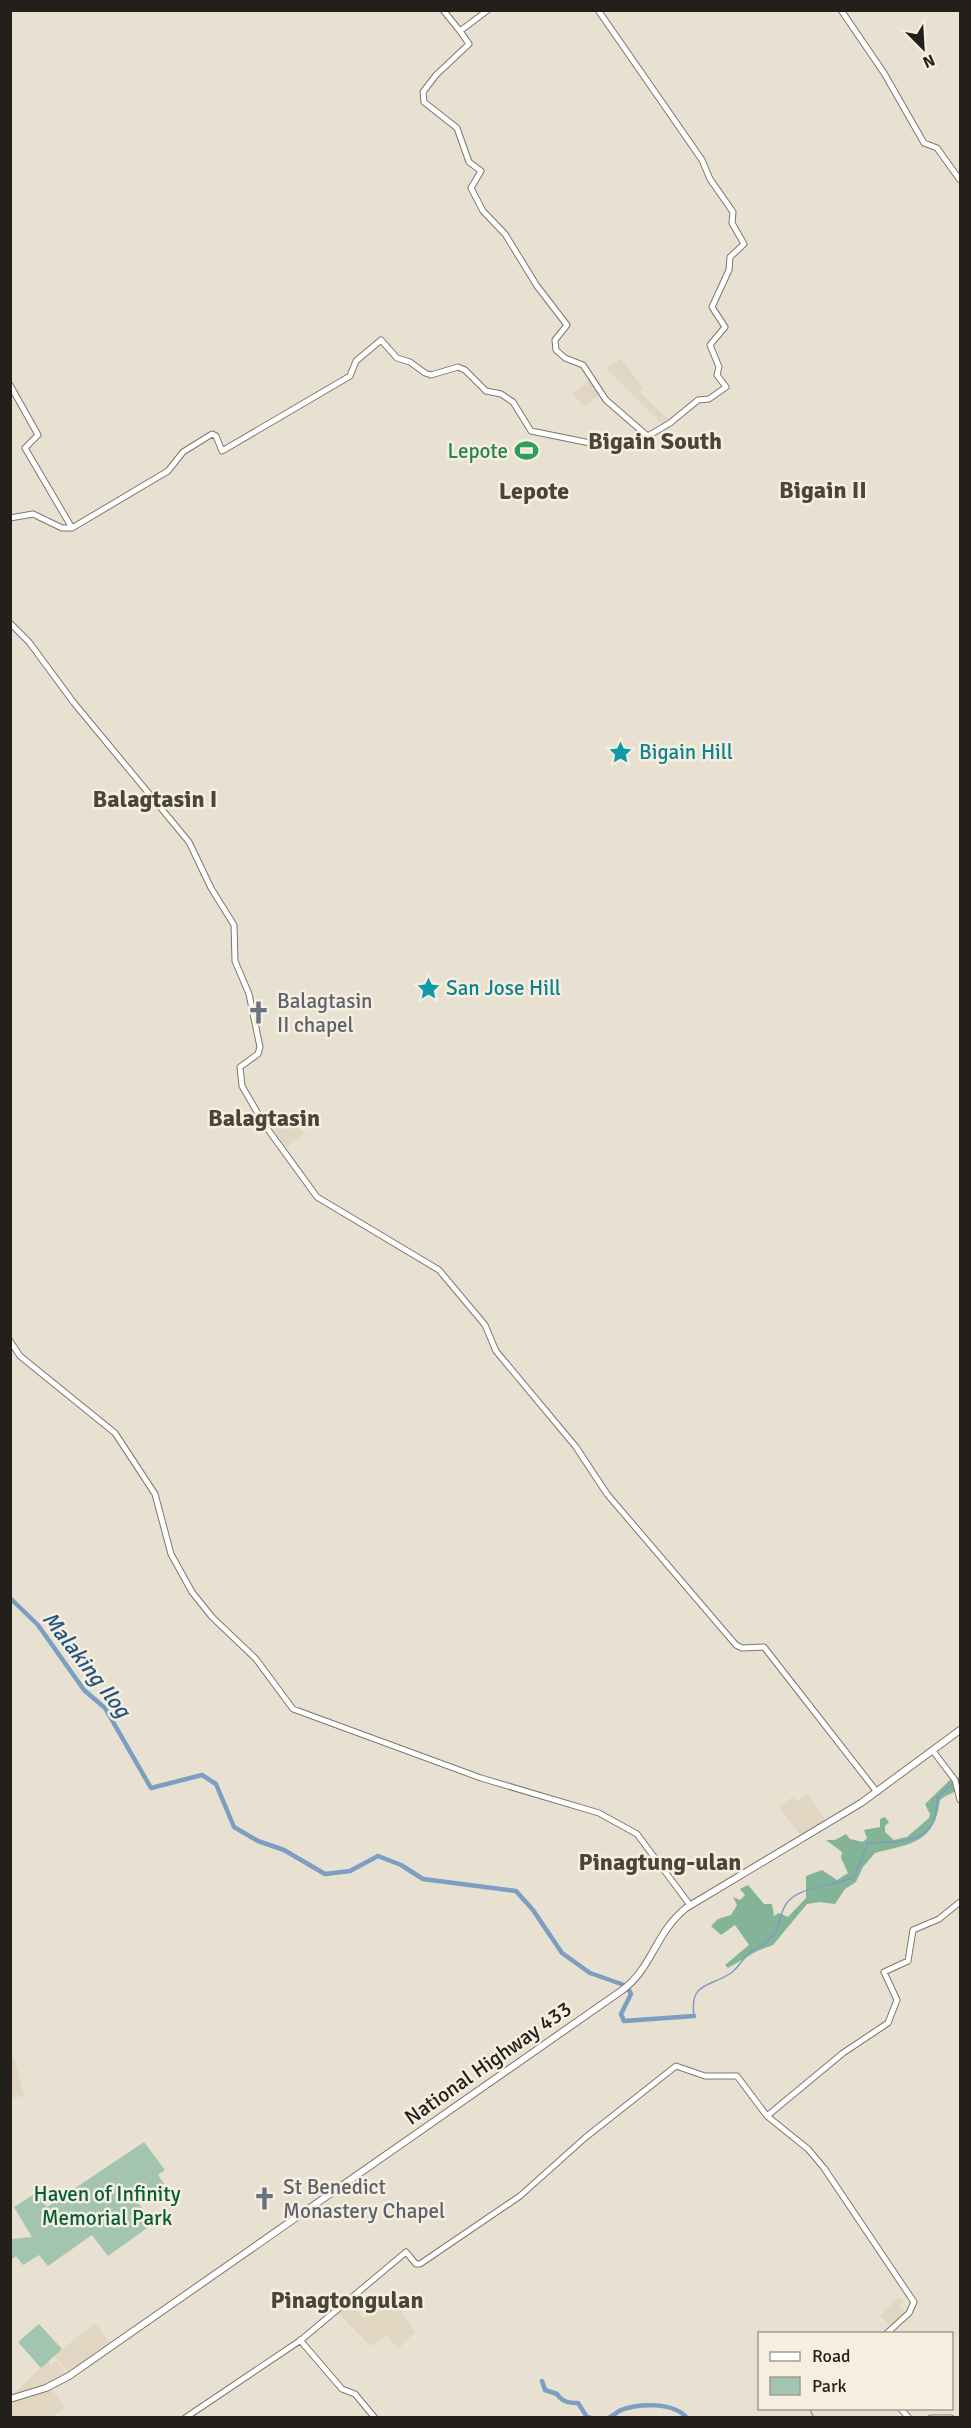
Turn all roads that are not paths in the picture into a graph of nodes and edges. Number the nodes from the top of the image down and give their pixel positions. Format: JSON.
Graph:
{"nodes":[{"id":1,"x":443,"y":10,"type":"edge"},
{"id":2,"x":488,"y":10,"type":"edge"},
{"id":3,"x":598,"y":10,"type":"edge"},
{"id":4,"x":841,"y":10,"type":"edge"},
{"id":5,"x":460,"y":31,"type":"junction"},
{"id":6,"x":960,"y":180,"type":"edge"},
{"id":7,"x":10,"y":385,"type":"edge"},
{"id":8,"x":644,"y":433,"type":"junction"},
{"id":9,"x":10,"y":518,"type":"edge"},
{"id":10,"x":72,"y":528,"type":"junction"},
{"id":11,"x":10,"y":623,"type":"edge"},
{"id":12,"x":10,"y":1341,"type":"edge"},
{"id":13,"x":960,"y":1730,"type":"edge"},
{"id":14,"x":933,"y":1751,"type":"junction"},
{"id":15,"x":877,"y":1792,"type":"junction"},
{"id":16,"x":960,"y":1800,"type":"edge"},
{"id":17,"x":960,"y":1902,"type":"edge"},
{"id":18,"x":690,"y":1905,"type":"junction"},
{"id":19,"x":767,"y":2116,"type":"junction"},
{"id":20,"x":888,"y":2332,"type":"edge"},
{"id":21,"x":300,"y":2340,"type":"junction"},
{"id":22,"x":10,"y":2398,"type":"edge"},
{"id":23,"x":185,"y":2418,"type":"edge"},
{"id":24,"x":375,"y":2418,"type":"edge"},
{"id":25,"x":931,"y":2418,"type":"edge"},
{"id":26,"x":951,"y":2418,"type":"edge"}],
"edges":[{"from":1,"to":5,"type":"street"},
{"from":2,"to":5,"type":"street"},
{"from":3,"to":8,"type":"street"},
{"from":4,"to":6,"type":"street"},
{"from":5,"to":8,"type":"street"},
{"from":7,"to":10,"type":"street"},
{"from":8,"to":10,"type":"street"},
{"from":9,"to":10,"type":"street"},
{"from":11,"to":15,"type":"street"},
{"from":12,"to":18,"type":"street"},
{"from":13,"to":14,"type":"main road","name":"National Highway 433"},
{"from":14,"to":15,"type":"main road","name":"National Highway 433"},
{"from":14,"to":16,"type":"street"},
{"from":15,"to":18,"type":"main road","name":"National Highway 433"},
{"from":17,"to":19,"type":"street"},
{"from":18,"to":22,"type":"main road","name":"National Highway 433"},
{"from":19,"to":20,"type":"street"},
{"from":19,"to":21,"type":"street"},
{"from":21,"to":23,"type":"street"},
{"from":21,"to":24,"type":"street"},
{"from":25,"to":26,"type":"street"}]}
